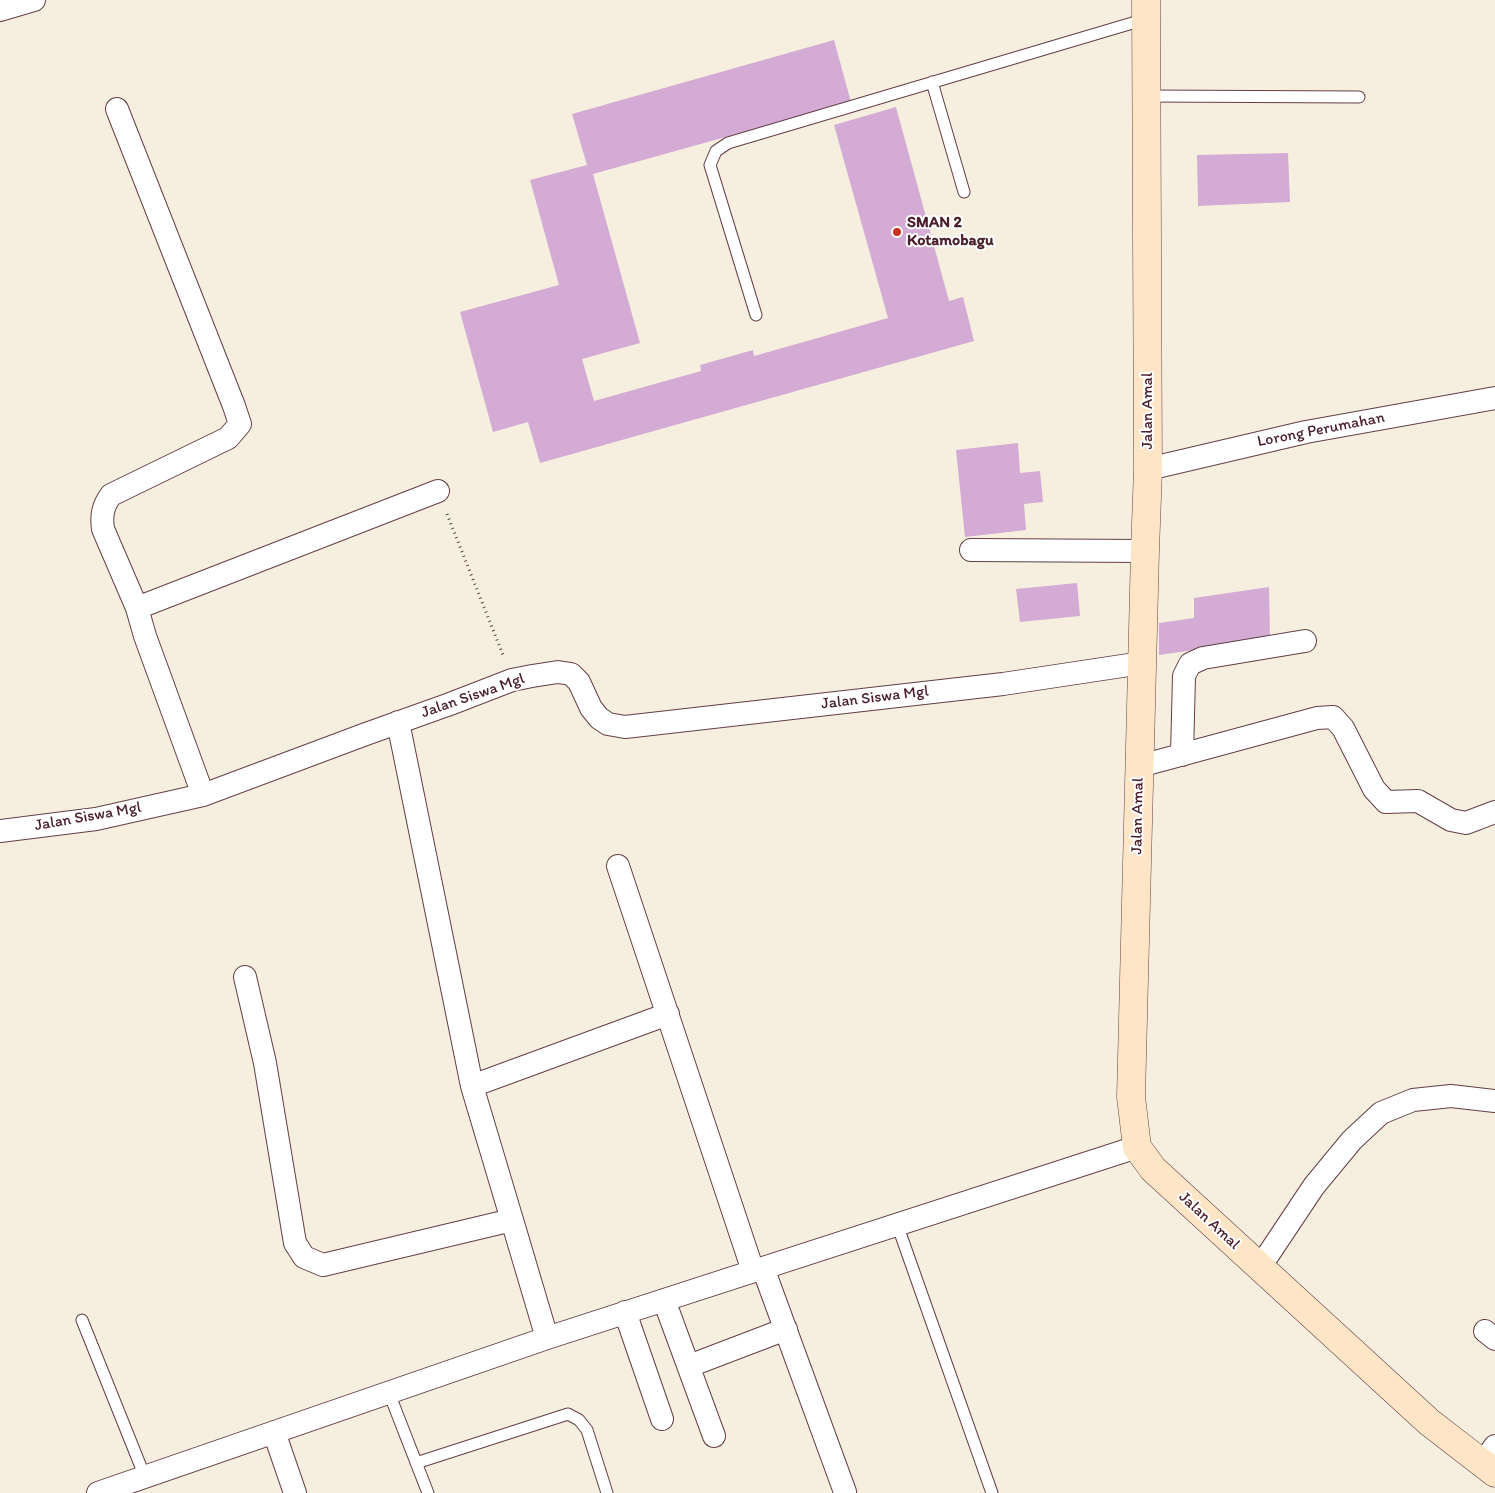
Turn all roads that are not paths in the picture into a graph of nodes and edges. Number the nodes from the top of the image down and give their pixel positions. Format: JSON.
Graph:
{"nodes":[{"id":1,"x":34,"y":0,"type":"edge"},
{"id":2,"x":1146,"y":9,"type":"edge"},
{"id":3,"x":0,"y":10,"type":"edge"},
{"id":4,"x":932,"y":82,"type":"junction"},
{"id":5,"x":1147,"y":96,"type":"junction"},
{"id":6,"x":1359,"y":97,"type":"dead end"},
{"id":7,"x":117,"y":109,"type":"dead end"},
{"id":8,"x":964,"y":192,"type":"dead end"},
{"id":9,"x":756,"y":315,"type":"dead end"},
{"id":10,"x":1495,"y":398,"type":"edge"},
{"id":11,"x":1148,"y":469,"type":"junction"},
{"id":12,"x":438,"y":491,"type":"road end"},
{"id":13,"x":971,"y":550,"type":"dead end"},
{"id":14,"x":1145,"y":551,"type":"junction"},
{"id":15,"x":137,"y":608,"type":"junction"},
{"id":16,"x":1305,"y":641,"type":"dead end"},
{"id":17,"x":1142,"y":663,"type":"junction"},
{"id":18,"x":398,"y":722,"type":"junction"},
{"id":19,"x":1182,"y":755,"type":"junction"},
{"id":20,"x":1140,"y":766,"type":"junction"},
{"id":21,"x":203,"y":795,"type":"junction"},
{"id":22,"x":1495,"y":812,"type":"edge"},
{"id":23,"x":0,"y":831,"type":"edge"},
{"id":24,"x":618,"y":866,"type":"dead end"},
{"id":25,"x":244,"y":977,"type":"dead end"},
{"id":26,"x":668,"y":1014,"type":"junction"},
{"id":27,"x":472,"y":1086,"type":"junction"},
{"id":28,"x":1495,"y":1101,"type":"edge"},
{"id":29,"x":1137,"y":1147,"type":"junction"},
{"id":30,"x":512,"y":1220,"type":"junction"},
{"id":31,"x":897,"y":1224,"type":"junction"},
{"id":32,"x":1260,"y":1267,"type":"junction"},
{"id":33,"x":758,"y":1269,"type":"junction"},
{"id":34,"x":664,"y":1300,"type":"junction"},
{"id":35,"x":624,"y":1312,"type":"junction"},
{"id":36,"x":82,"y":1320,"type":"dead end"},
{"id":37,"x":786,"y":1329,"type":"junction"},
{"id":38,"x":547,"y":1338,"type":"junction"},
{"id":39,"x":689,"y":1366,"type":"junction"},
{"id":40,"x":389,"y":1393,"type":"junction"},
{"id":41,"x":662,"y":1419,"type":"dead end"},
{"id":42,"x":274,"y":1432,"type":"junction"},
{"id":43,"x":714,"y":1436,"type":"dead end"},
{"id":44,"x":1491,"y":1461,"type":"edge"},
{"id":45,"x":416,"y":1463,"type":"junction"},
{"id":46,"x":148,"y":1485,"type":"edge"},
{"id":47,"x":845,"y":1492,"type":"edge"},
{"id":48,"x":98,"y":1493,"type":"edge"},
{"id":49,"x":295,"y":1493,"type":"edge"},
{"id":50,"x":428,"y":1493,"type":"edge"},
{"id":51,"x":607,"y":1493,"type":"edge"},
{"id":52,"x":992,"y":1493,"type":"edge"}],
"edges":[{"from":1,"to":3,"type":"street"},
{"from":2,"to":4,"type":"lane"},
{"from":2,"to":5,"type":"street","name":"Jalan Amal"},
{"from":4,"to":8,"type":"lane"},
{"from":4,"to":9,"type":"lane"},
{"from":5,"to":6,"type":"lane"},
{"from":5,"to":11,"type":"street","name":"Jalan Amal"},
{"from":7,"to":15,"type":"street"},
{"from":10,"to":11,"type":"street","name":"Lorong Perumahan"},
{"from":11,"to":14,"type":"street","name":"Jalan Amal"},
{"from":12,"to":15,"type":"street"},
{"from":13,"to":14,"type":"street"},
{"from":14,"to":17,"type":"street","name":"Jalan Amal"},
{"from":15,"to":21,"type":"street"},
{"from":16,"to":19,"type":"street"},
{"from":17,"to":18,"type":"street","name":"Jalan Siswa Mgl"},
{"from":17,"to":20,"type":"street","name":"Jalan Amal"},
{"from":18,"to":21,"type":"street","name":"Jalan Siswa Mgl"},
{"from":18,"to":27,"type":"street"},
{"from":19,"to":20,"type":"street"},
{"from":19,"to":22,"type":"street"},
{"from":20,"to":29,"type":"street","name":"Jalan Amal"},
{"from":21,"to":23,"type":"street","name":"Jalan Siswa Mgl"},
{"from":24,"to":26,"type":"street"},
{"from":25,"to":30,"type":"street"},
{"from":26,"to":27,"type":"street"},
{"from":26,"to":33,"type":"street"},
{"from":27,"to":30,"type":"street"},
{"from":28,"to":32,"type":"street"},
{"from":29,"to":31,"type":"street"},
{"from":29,"to":32,"type":"street","name":"Jalan Amal"},
{"from":30,"to":38,"type":"street"},
{"from":31,"to":33,"type":"street"},
{"from":31,"to":52,"type":"lane"},
{"from":32,"to":44,"type":"street","name":"Jalan Amal"},
{"from":33,"to":34,"type":"street"},
{"from":33,"to":37,"type":"street"},
{"from":34,"to":35,"type":"street"},
{"from":34,"to":39,"type":"street"},
{"from":35,"to":38,"type":"street"},
{"from":35,"to":41,"type":"street"},
{"from":36,"to":46,"type":"lane"},
{"from":37,"to":39,"type":"street"},
{"from":37,"to":47,"type":"street"},
{"from":38,"to":40,"type":"street"},
{"from":39,"to":43,"type":"street"},
{"from":40,"to":42,"type":"street"},
{"from":40,"to":45,"type":"lane"},
{"from":42,"to":46,"type":"street"},
{"from":42,"to":49,"type":"street"},
{"from":45,"to":50,"type":"lane"},
{"from":45,"to":51,"type":"lane"},
{"from":46,"to":48,"type":"street"}]}
